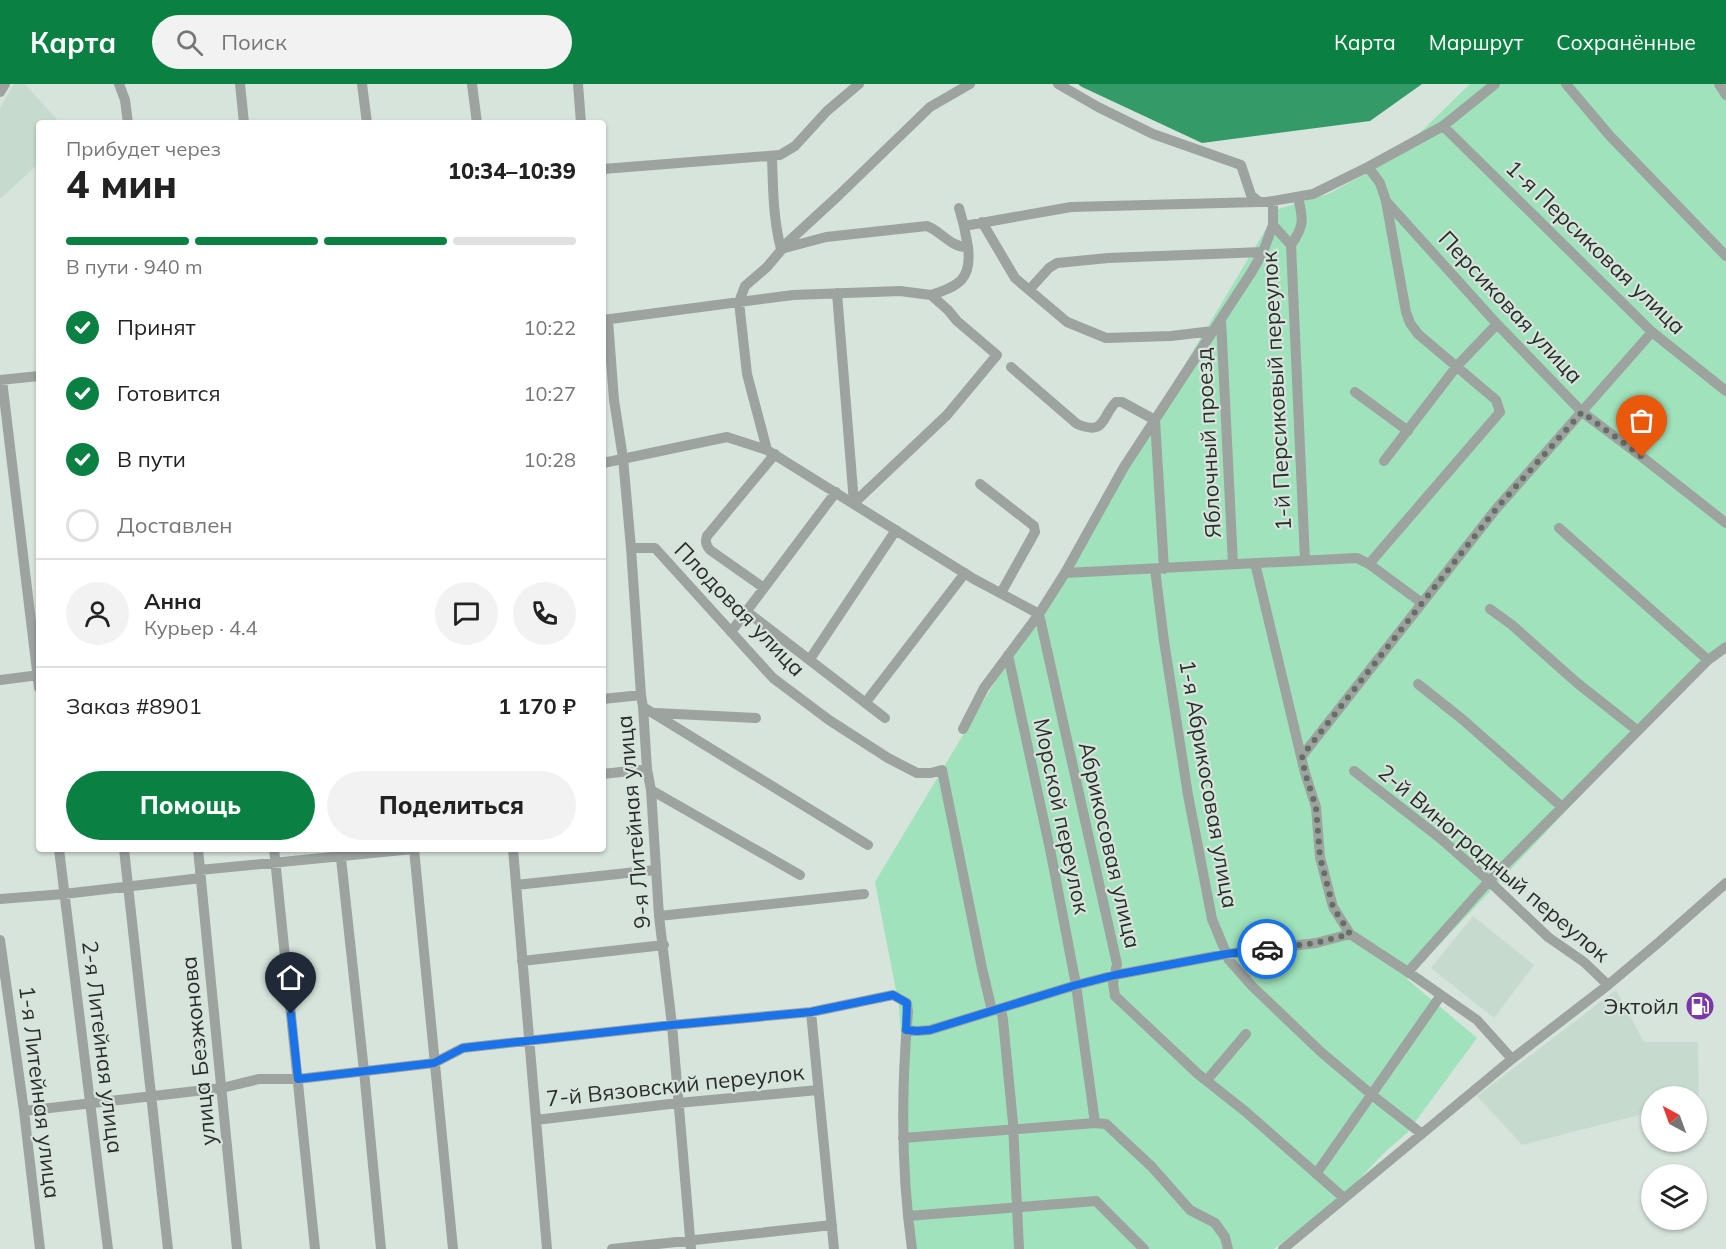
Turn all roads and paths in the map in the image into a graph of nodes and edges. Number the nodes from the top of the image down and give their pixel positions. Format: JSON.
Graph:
{"nodes":[{"id":1,"x":4,"y":84,"type":"edge"},
{"id":2,"x":119,"y":84,"type":"edge"},
{"id":3,"x":240,"y":84,"type":"edge"},
{"id":4,"x":362,"y":84,"type":"edge"},
{"id":5,"x":472,"y":84,"type":"edge"},
{"id":6,"x":578,"y":84,"type":"edge"},
{"id":7,"x":859,"y":84,"type":"edge"},
{"id":8,"x":970,"y":84,"type":"edge"},
{"id":9,"x":1058,"y":84,"type":"edge"},
{"id":10,"x":1495,"y":84,"type":"edge"},
{"id":11,"x":1566,"y":84,"type":"edge"},
{"id":12,"x":1719,"y":84,"type":"edge"},
{"id":13,"x":0,"y":92,"type":"edge"},
{"id":14,"x":1726,"y":95,"type":"edge"},
{"id":15,"x":128,"y":120,"type":"edge"},
{"id":16,"x":244,"y":120,"type":"edge"},
{"id":17,"x":367,"y":120,"type":"edge"},
{"id":18,"x":477,"y":120,"type":"edge"},
{"id":19,"x":581,"y":120,"type":"edge"},
{"id":20,"x":1443,"y":126,"type":"junction"},
{"id":21,"x":772,"y":156,"type":"junction"},
{"id":22,"x":1368,"y":167,"type":"junction"},
{"id":23,"x":606,"y":169,"type":"edge"},
{"id":24,"x":1298,"y":196,"type":"junction"},
{"id":25,"x":1386,"y":201,"type":"junction"},
{"id":26,"x":1259,"y":202,"type":"junction"},
{"id":27,"x":1273,"y":202,"type":"junction"},
{"id":28,"x":959,"y":208,"type":"dead end"},
{"id":29,"x":982,"y":222,"type":"junction"},
{"id":30,"x":1274,"y":225,"type":"junction"},
{"id":31,"x":964,"y":226,"type":"junction"},
{"id":32,"x":1292,"y":245,"type":"junction"},
{"id":33,"x":968,"y":247,"type":"junction"},
{"id":34,"x":781,"y":249,"type":"junction"},
{"id":35,"x":1263,"y":252,"type":"junction"},
{"id":36,"x":1726,"y":256,"type":"edge"},
{"id":37,"x":1029,"y":290,"type":"junction"},
{"id":38,"x":837,"y":293,"type":"junction"},
{"id":39,"x":931,"y":295,"type":"junction"},
{"id":40,"x":739,"y":302,"type":"junction"},
{"id":41,"x":1221,"y":319,"type":"junction"},
{"id":42,"x":606,"y":320,"type":"edge"},
{"id":43,"x":1497,"y":324,"type":"junction"},
{"id":44,"x":1213,"y":331,"type":"junction"},
{"id":45,"x":1652,"y":332,"type":"junction"},
{"id":46,"x":606,"y":347,"type":"edge"},
{"id":47,"x":1457,"y":366,"type":"junction"},
{"id":48,"x":1011,"y":367,"type":"dead end"},
{"id":49,"x":36,"y":376,"type":"edge"},
{"id":50,"x":1,"y":380,"type":"edge"},
{"id":51,"x":1726,"y":391,"type":"edge"},
{"id":52,"x":1355,"y":392,"type":"dead end"},
{"id":53,"x":608,"y":400,"type":"edge"},
{"id":54,"x":1582,"y":412,"type":"junction"},
{"id":55,"x":1155,"y":420,"type":"junction"},
{"id":56,"x":1408,"y":431,"type":"junction"},
{"id":57,"x":771,"y":452,"type":"junction"},
{"id":58,"x":623,"y":458,"type":"junction"},
{"id":59,"x":1384,"y":461,"type":"dead end"},
{"id":60,"x":606,"y":462,"type":"edge"},
{"id":61,"x":980,"y":484,"type":"dead end"},
{"id":62,"x":836,"y":492,"type":"junction"},
{"id":63,"x":854,"y":503,"type":"junction"},
{"id":64,"x":1726,"y":524,"type":"edge"},
{"id":65,"x":1559,"y":528,"type":"dead end"},
{"id":66,"x":896,"y":530,"type":"junction"},
{"id":67,"x":632,"y":548,"type":"junction"},
{"id":68,"x":1305,"y":560,"type":"junction"},
{"id":69,"x":1255,"y":563,"type":"junction"},
{"id":70,"x":1233,"y":564,"type":"junction"},
{"id":71,"x":1369,"y":564,"type":"junction"},
{"id":72,"x":1159,"y":569,"type":"junction"},
{"id":73,"x":965,"y":573,"type":"junction"},
{"id":74,"x":1065,"y":573,"type":"junction"},
{"id":75,"x":764,"y":588,"type":"junction"},
{"id":76,"x":1001,"y":593,"type":"junction"},
{"id":77,"x":1422,"y":603,"type":"junction"},
{"id":78,"x":1490,"y":609,"type":"dead end"},
{"id":79,"x":746,"y":611,"type":"junction"},
{"id":80,"x":1039,"y":614,"type":"junction"},
{"id":81,"x":731,"y":632,"type":"junction"},
{"id":82,"x":1726,"y":647,"type":"edge"},
{"id":83,"x":1008,"y":655,"type":"junction"},
{"id":84,"x":36,"y":659,"type":"edge"},
{"id":85,"x":810,"y":659,"type":"junction"},
{"id":86,"x":1708,"y":660,"type":"junction"},
{"id":87,"x":36,"y":675,"type":"edge"},
{"id":88,"x":0,"y":680,"type":"edge"},
{"id":89,"x":1418,"y":684,"type":"dead end"},
{"id":90,"x":641,"y":694,"type":"junction"},
{"id":91,"x":606,"y":699,"type":"edge"},
{"id":92,"x":866,"y":702,"type":"junction"},
{"id":93,"x":648,"y":710,"type":"junction"},
{"id":94,"x":756,"y":718,"type":"dead end"},
{"id":95,"x":885,"y":718,"type":"dead end"},
{"id":96,"x":963,"y":729,"type":"dead end"},
{"id":97,"x":1638,"y":731,"type":"junction"},
{"id":98,"x":1302,"y":756,"type":"junction"},
{"id":99,"x":647,"y":769,"type":"junction"},
{"id":100,"x":1354,"y":771,"type":"dead end"},
{"id":101,"x":606,"y":774,"type":"edge"},
{"id":102,"x":651,"y":790,"type":"junction"},
{"id":103,"x":1562,"y":807,"type":"junction"},
{"id":104,"x":868,"y":845,"type":"dead end"},
{"id":105,"x":59,"y":852,"type":"edge"},
{"id":106,"x":124,"y":852,"type":"edge"},
{"id":107,"x":198,"y":852,"type":"edge"},
{"id":108,"x":274,"y":852,"type":"edge"},
{"id":109,"x":358,"y":852,"type":"edge"},
{"id":110,"x":414,"y":852,"type":"edge"},
{"id":111,"x":513,"y":852,"type":"edge"},
{"id":112,"x":340,"y":853,"type":"edge"},
{"id":113,"x":276,"y":863,"type":"junction"},
{"id":114,"x":655,"y":870,"type":"junction"},
{"id":115,"x":201,"y":874,"type":"junction"},
{"id":116,"x":800,"y":875,"type":"dead end"},
{"id":117,"x":1489,"y":881,"type":"junction"},
{"id":118,"x":1726,"y":883,"type":"edge"},
{"id":119,"x":516,"y":885,"type":"junction"},
{"id":120,"x":128,"y":886,"type":"junction"},
{"id":121,"x":64,"y":894,"type":"junction"},
{"id":122,"x":864,"y":894,"type":"dead end"},
{"id":123,"x":0,"y":899,"type":"edge"},
{"id":124,"x":659,"y":916,"type":"junction"},
{"id":125,"x":1350,"y":934,"type":"junction"},
{"id":126,"x":0,"y":940,"type":"edge"},
{"id":127,"x":664,"y":945,"type":"junction"},
{"id":128,"x":1226,"y":954,"type":"junction"},
{"id":129,"x":522,"y":961,"type":"junction"},
{"id":130,"x":1408,"y":972,"type":"junction"},
{"id":131,"x":1115,"y":975,"type":"junction"},
{"id":132,"x":1076,"y":985,"type":"junction"},
{"id":133,"x":1608,"y":985,"type":"junction"},
{"id":134,"x":1441,"y":995,"type":"junction"},
{"id":135,"x":997,"y":1010,"type":"junction"},
{"id":136,"x":811,"y":1012,"type":"junction"},
{"id":137,"x":672,"y":1025,"type":"junction"},
{"id":138,"x":906,"y":1030,"type":"junction"},
{"id":139,"x":1246,"y":1034,"type":"dead end"},
{"id":140,"x":529,"y":1040,"type":"junction"},
{"id":141,"x":1512,"y":1059,"type":"junction"},
{"id":142,"x":434,"y":1063,"type":"junction"},
{"id":143,"x":364,"y":1071,"type":"junction"},
{"id":144,"x":298,"y":1079,"type":"junction"},
{"id":145,"x":1207,"y":1080,"type":"junction"},
{"id":146,"x":222,"y":1088,"type":"junction"},
{"id":147,"x":818,"y":1090,"type":"junction"},
{"id":148,"x":1372,"y":1095,"type":"junction"},
{"id":149,"x":152,"y":1097,"type":"junction"},
{"id":150,"x":678,"y":1103,"type":"junction"},
{"id":151,"x":90,"y":1104,"type":"junction"},
{"id":152,"x":24,"y":1111,"type":"junction"},
{"id":153,"x":536,"y":1120,"type":"junction"},
{"id":154,"x":1095,"y":1123,"type":"junction"},
{"id":155,"x":1013,"y":1129,"type":"junction"},
{"id":156,"x":1422,"y":1134,"type":"junction"},
{"id":157,"x":903,"y":1138,"type":"junction"},
{"id":158,"x":1316,"y":1174,"type":"junction"},
{"id":159,"x":1344,"y":1198,"type":"junction"},
{"id":160,"x":1017,"y":1207,"type":"junction"},
{"id":161,"x":908,"y":1216,"type":"junction"},
{"id":162,"x":832,"y":1225,"type":"junction"},
{"id":163,"x":691,"y":1245,"type":"edge"},
{"id":164,"x":40,"y":1249,"type":"edge"},
{"id":165,"x":108,"y":1249,"type":"edge"},
{"id":166,"x":168,"y":1249,"type":"edge"},
{"id":167,"x":237,"y":1249,"type":"edge"},
{"id":168,"x":315,"y":1249,"type":"edge"},
{"id":169,"x":381,"y":1249,"type":"edge"},
{"id":170,"x":453,"y":1249,"type":"edge"},
{"id":171,"x":547,"y":1249,"type":"edge"},
{"id":172,"x":612,"y":1249,"type":"edge"},
{"id":173,"x":834,"y":1249,"type":"edge"},
{"id":174,"x":912,"y":1249,"type":"edge"},
{"id":175,"x":1019,"y":1249,"type":"edge"},
{"id":176,"x":1144,"y":1249,"type":"edge"},
{"id":177,"x":1228,"y":1249,"type":"edge"},
{"id":178,"x":1283,"y":1249,"type":"edge"}],
"edges":[{"from":1,"to":13,"type":"street"},
{"from":2,"to":15,"type":"street"},
{"from":3,"to":16,"type":"street"},
{"from":4,"to":17,"type":"street"},
{"from":5,"to":18,"type":"street"},
{"from":6,"to":19,"type":"street"},
{"from":7,"to":21,"type":"street"},
{"from":8,"to":34,"type":"street"},
{"from":9,"to":26,"type":"street"},
{"from":10,"to":20,"type":"street"},
{"from":11,"to":36,"type":"street"},
{"from":12,"to":14,"type":"street"},
{"from":20,"to":22,"type":"street"},
{"from":20,"to":45,"type":"street","name":"1-я Персиковая улица"},
{"from":21,"to":23,"type":"street"},
{"from":21,"to":34,"type":"street"},
{"from":22,"to":24,"type":"street"},
{"from":22,"to":25,"type":"street"},
{"from":24,"to":27,"type":"street"},
{"from":24,"to":32,"type":"street"},
{"from":25,"to":43,"type":"street","name":"Персиковая улица"},
{"from":25,"to":47,"type":"street"},
{"from":26,"to":27,"type":"street"},
{"from":26,"to":29,"type":"street"},
{"from":27,"to":30,"type":"street"},
{"from":28,"to":31,"type":"street"},
{"from":29,"to":31,"type":"street"},
{"from":29,"to":37,"type":"street"},
{"from":30,"to":32,"type":"street","name":"1-й Персиковый переулок"},
{"from":30,"to":35,"type":"street"},
{"from":31,"to":33,"type":"street"},
{"from":32,"to":68,"type":"street","name":"1-й Персиковый переулок"},
{"from":33,"to":34,"type":"street"},
{"from":33,"to":39,"type":"street"},
{"from":34,"to":40,"type":"street"},
{"from":35,"to":37,"type":"street"},
{"from":35,"to":41,"type":"street"},
{"from":37,"to":44,"type":"street"},
{"from":38,"to":39,"type":"street"},
{"from":38,"to":40,"type":"street"},
{"from":38,"to":63,"type":"street"},
{"from":39,"to":63,"type":"street"},
{"from":40,"to":42,"type":"street"},
{"from":40,"to":57,"type":"street"},
{"from":41,"to":44,"type":"street"},
{"from":41,"to":70,"type":"street","name":"Яблочный проезд"},
{"from":43,"to":47,"type":"street"},
{"from":43,"to":54,"type":"street","name":"Персиковая улица"},
{"from":44,"to":55,"type":"street"},
{"from":45,"to":51,"type":"street","name":"1-я Персиковая улица"},
{"from":45,"to":54,"type":"street"},
{"from":46,"to":53,"type":"street","name":"9-я Литейная улица"},
{"from":47,"to":56,"type":"street"},
{"from":47,"to":71,"type":"street"},
{"from":48,"to":55,"type":"street"},
{"from":49,"to":50,"type":"street"},
{"from":50,"to":84,"type":"street"},
{"from":52,"to":56,"type":"street"},
{"from":53,"to":58,"type":"street","name":"9-я Литейная улица"},
{"from":54,"to":64,"type":"street","name":"Персиковая улица"},
{"from":54,"to":77,"type":"street"},
{"from":55,"to":72,"type":"street","name":"1-я Абрикосовая улица"},
{"from":55,"to":74,"type":"street"},
{"from":56,"to":59,"type":"street"},
{"from":57,"to":58,"type":"street"},
{"from":57,"to":62,"type":"street"},
{"from":57,"to":75,"type":"street"},
{"from":58,"to":60,"type":"street"},
{"from":58,"to":67,"type":"street","name":"9-я Литейная улица"},
{"from":61,"to":76,"type":"street"},
{"from":62,"to":63,"type":"street"},
{"from":62,"to":75,"type":"street"},
{"from":63,"to":66,"type":"street"},
{"from":65,"to":86,"type":"street"},
{"from":66,"to":73,"type":"street"},
{"from":66,"to":85,"type":"street"},
{"from":67,"to":81,"type":"street","name":"Плодовая улица"},
{"from":67,"to":90,"type":"street","name":"9-я Литейная улица"},
{"from":68,"to":69,"type":"street"},
{"from":68,"to":71,"type":"street"},
{"from":69,"to":70,"type":"street"},
{"from":69,"to":98,"type":"street"},
{"from":70,"to":72,"type":"street"},
{"from":71,"to":77,"type":"street"},
{"from":72,"to":74,"type":"street"},
{"from":72,"to":128,"type":"street","name":"1-я Абрикосовая улица"},
{"from":73,"to":76,"type":"street"},
{"from":73,"to":92,"type":"street"},
{"from":74,"to":80,"type":"street"},
{"from":75,"to":79,"type":"street"},
{"from":76,"to":80,"type":"street"},
{"from":77,"to":98,"type":"street"},
{"from":78,"to":97,"type":"street"},
{"from":79,"to":81,"type":"street"},
{"from":79,"to":85,"type":"street"},
{"from":80,"to":83,"type":"street"},
{"from":80,"to":131,"type":"street","name":"Абрикосовая улица"},
{"from":81,"to":135,"type":"street","name":"Плодовая улица"},
{"from":82,"to":86,"type":"street"},
{"from":83,"to":96,"type":"street"},
{"from":83,"to":132,"type":"street","name":"Морской переулок"},
{"from":85,"to":92,"type":"street"},
{"from":86,"to":97,"type":"street"},
{"from":87,"to":88,"type":"street"},
{"from":89,"to":103,"type":"street"},
{"from":90,"to":91,"type":"street"},
{"from":90,"to":93,"type":"street","name":"9-я Литейная улица"},
{"from":92,"to":95,"type":"street"},
{"from":93,"to":94,"type":"street"},
{"from":93,"to":99,"type":"street","name":"9-я Литейная улица"},
{"from":93,"to":104,"type":"street"},
{"from":97,"to":103,"type":"street"},
{"from":98,"to":125,"type":"street"},
{"from":99,"to":101,"type":"street"},
{"from":99,"to":102,"type":"street","name":"9-я Литейная улица"},
{"from":100,"to":117,"type":"street","name":"2-й Виноградный переулок"},
{"from":102,"to":114,"type":"street","name":"9-я Литейная улица"},
{"from":102,"to":116,"type":"street"},
{"from":103,"to":117,"type":"street"},
{"from":105,"to":121,"type":"street","name":"2-я Литейная улица"},
{"from":106,"to":120,"type":"street"},
{"from":107,"to":115,"type":"street","name":"улица Безжонова"},
{"from":108,"to":113,"type":"street"},
{"from":109,"to":112,"type":"street"},
{"from":110,"to":142,"type":"street"},
{"from":111,"to":119,"type":"street"},
{"from":112,"to":113,"type":"street"},
{"from":112,"to":143,"type":"street"},
{"from":113,"to":115,"type":"street"},
{"from":113,"to":144,"type":"street"},
{"from":114,"to":119,"type":"street"},
{"from":114,"to":124,"type":"street","name":"9-я Литейная улица"},
{"from":115,"to":120,"type":"street"},
{"from":115,"to":146,"type":"street","name":"улица Безжонова"},
{"from":117,"to":130,"type":"street"},
{"from":117,"to":133,"type":"street","name":"2-й Виноградный переулок"},
{"from":118,"to":133,"type":"street"},
{"from":119,"to":129,"type":"street"},
{"from":120,"to":121,"type":"street"},
{"from":120,"to":149,"type":"street"},
{"from":121,"to":123,"type":"street"},
{"from":121,"to":151,"type":"street","name":"2-я Литейная улица"},
{"from":122,"to":124,"type":"street"},
{"from":124,"to":127,"type":"street","name":"9-я Литейная улица"},
{"from":125,"to":128,"type":"street"},
{"from":125,"to":130,"type":"street"},
{"from":126,"to":152,"type":"street","name":"1-я Литейная улица"},
{"from":127,"to":129,"type":"street"},
{"from":127,"to":137,"type":"street","name":"9-я Литейная улица"},
{"from":128,"to":131,"type":"street"},
{"from":128,"to":148,"type":"street","name":"1-я Абрикосовая улица"},
{"from":129,"to":140,"type":"street"},
{"from":130,"to":134,"type":"street"},
{"from":131,"to":132,"type":"street"},
{"from":131,"to":145,"type":"street","name":"Абрикосовая улица"},
{"from":132,"to":135,"type":"street"},
{"from":132,"to":154,"type":"street","name":"Морской переулок"},
{"from":133,"to":141,"type":"street"},
{"from":134,"to":141,"type":"street"},
{"from":134,"to":148,"type":"street"},
{"from":135,"to":138,"type":"street"},
{"from":135,"to":155,"type":"street"},
{"from":136,"to":137,"type":"street"},
{"from":136,"to":138,"type":"street"},
{"from":136,"to":147,"type":"street"},
{"from":137,"to":140,"type":"street"},
{"from":137,"to":150,"type":"street","name":"9-я Литейная улица"},
{"from":138,"to":157,"type":"street"},
{"from":139,"to":145,"type":"street"},
{"from":140,"to":142,"type":"street"},
{"from":140,"to":153,"type":"street"},
{"from":141,"to":156,"type":"street"},
{"from":142,"to":143,"type":"street"},
{"from":142,"to":170,"type":"street"},
{"from":143,"to":144,"type":"street"},
{"from":143,"to":169,"type":"street"},
{"from":144,"to":146,"type":"street"},
{"from":144,"to":168,"type":"street"},
{"from":145,"to":158,"type":"street","name":"Абрикосовая улица"},
{"from":146,"to":149,"type":"street"},
{"from":146,"to":167,"type":"street","name":"улица Безжонова"},
{"from":147,"to":150,"type":"street","name":"7-й Вязовский переулок"},
{"from":147,"to":162,"type":"street"},
{"from":148,"to":156,"type":"street","name":"1-я Абрикосовая улица"},
{"from":148,"to":158,"type":"street"},
{"from":149,"to":151,"type":"street"},
{"from":149,"to":166,"type":"street"},
{"from":150,"to":153,"type":"street","name":"7-й Вязовский переулок"},
{"from":150,"to":163,"type":"street","name":"9-я Литейная улица"},
{"from":151,"to":152,"type":"street"},
{"from":151,"to":165,"type":"street","name":"2-я Литейная улица"},
{"from":152,"to":164,"type":"street","name":"1-я Литейная улица"},
{"from":153,"to":171,"type":"street"},
{"from":154,"to":155,"type":"street"},
{"from":154,"to":177,"type":"street"},
{"from":155,"to":157,"type":"street"},
{"from":155,"to":160,"type":"street"},
{"from":156,"to":159,"type":"street"},
{"from":157,"to":161,"type":"street"},
{"from":158,"to":159,"type":"street","name":"Абрикосовая улица"},
{"from":159,"to":178,"type":"street"},
{"from":160,"to":161,"type":"street"},
{"from":160,"to":175,"type":"street"},
{"from":160,"to":176,"type":"street"},
{"from":161,"to":174,"type":"street"},
{"from":162,"to":163,"type":"street"},
{"from":162,"to":173,"type":"street"},
{"from":163,"to":172,"type":"street"}]}
